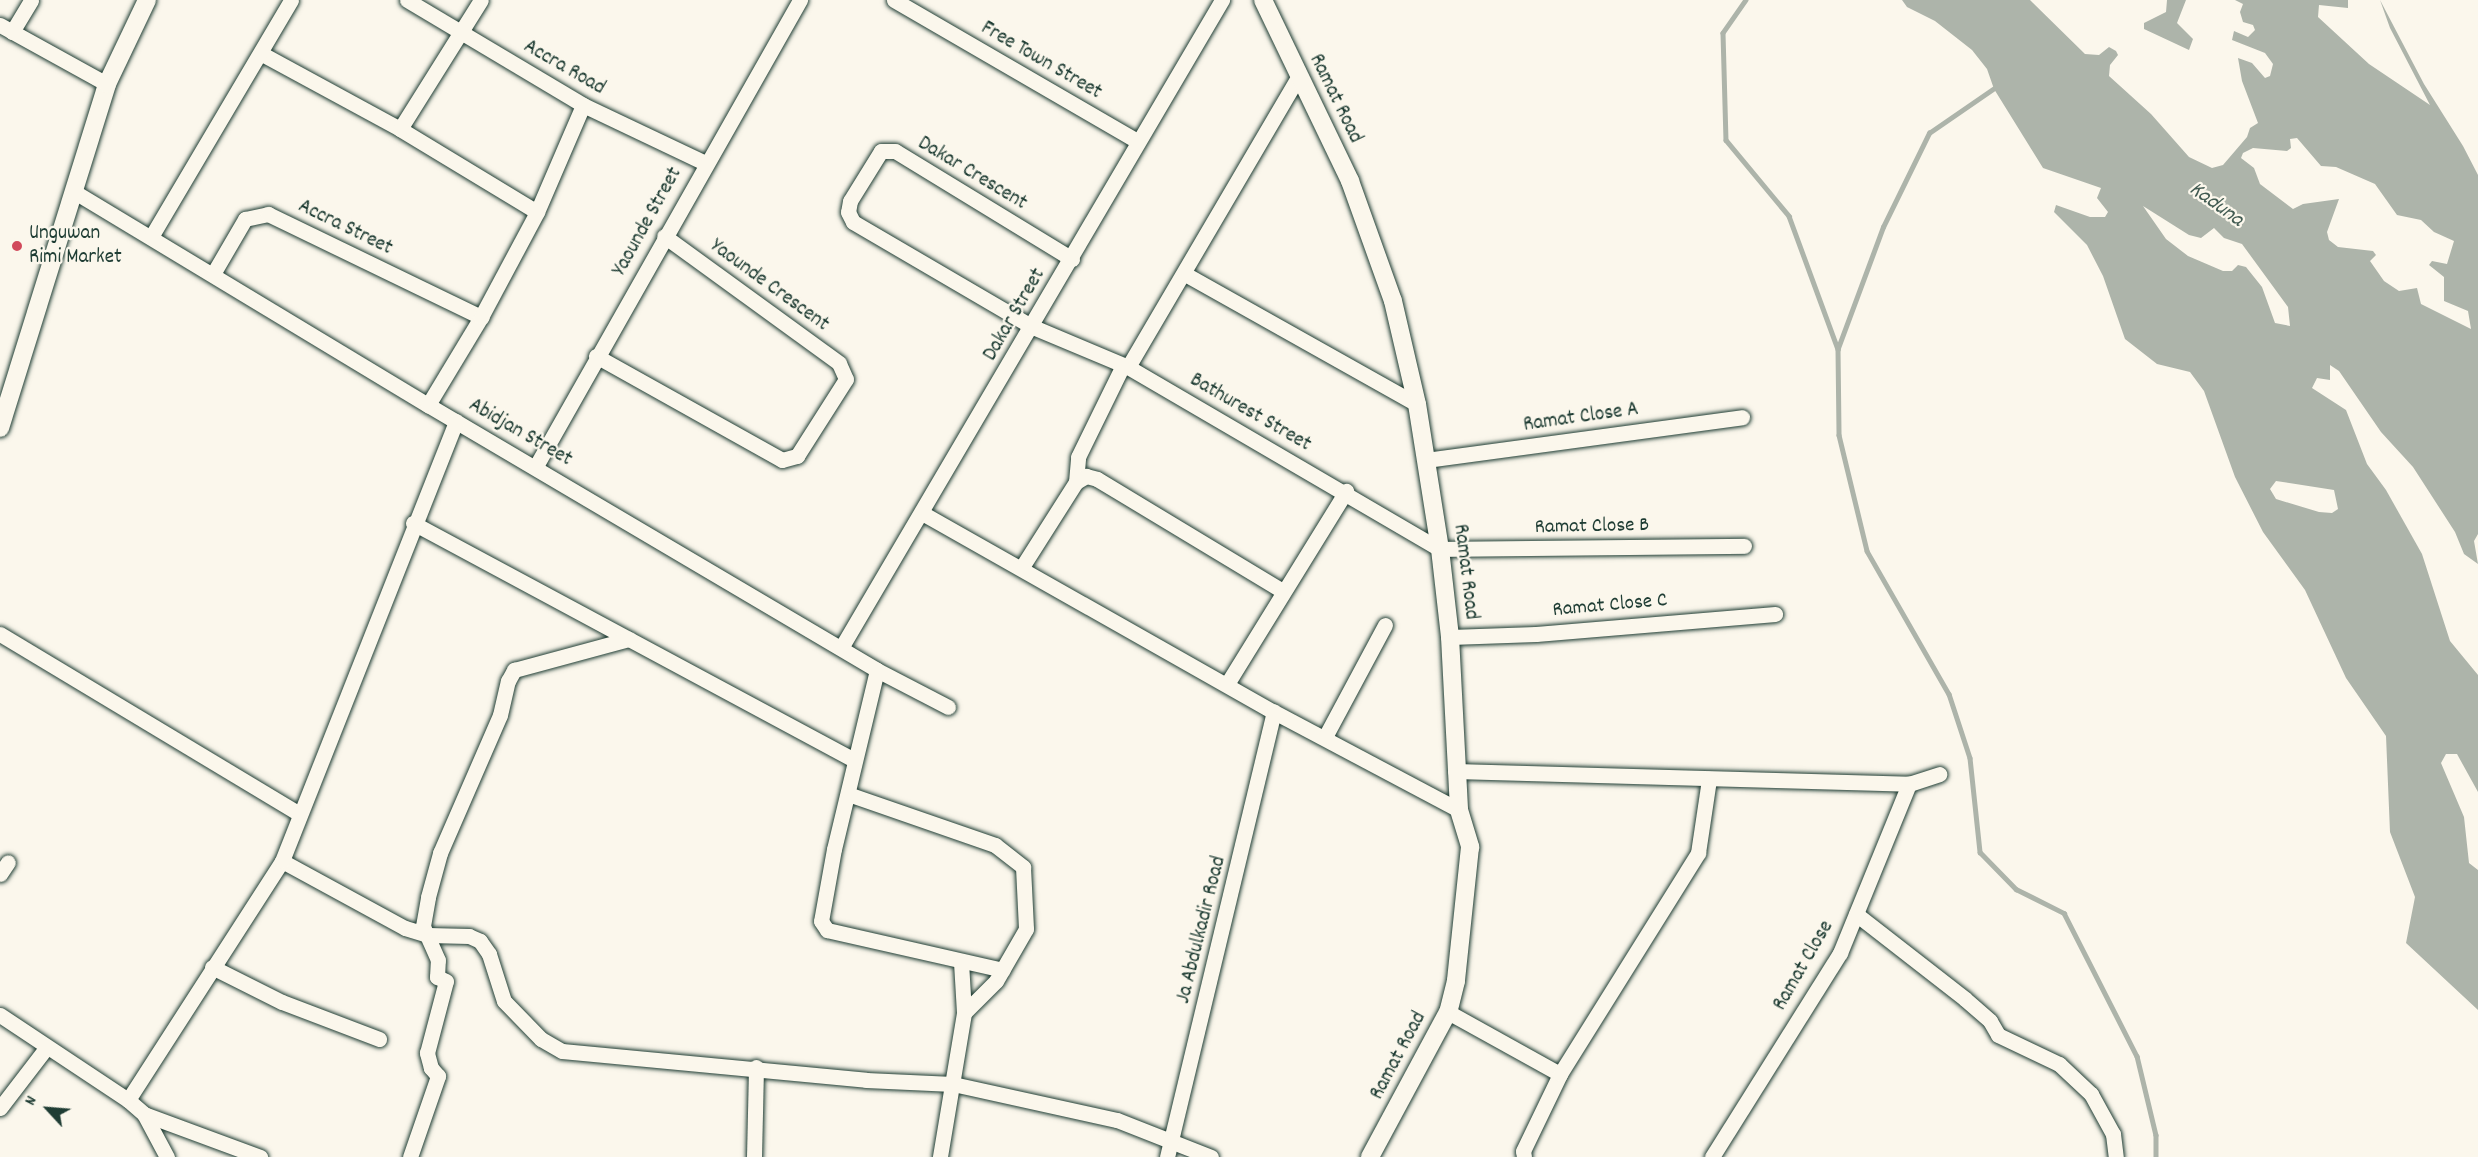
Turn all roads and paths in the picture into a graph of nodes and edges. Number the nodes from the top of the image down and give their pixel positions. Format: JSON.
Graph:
{"nodes":[{"id":1,"x":31,"y":0,"type":"edge"},
{"id":2,"x":147,"y":0,"type":"edge"},
{"id":3,"x":291,"y":0,"type":"edge"},
{"id":4,"x":407,"y":0,"type":"edge"},
{"id":5,"x":481,"y":0,"type":"edge"},
{"id":6,"x":800,"y":0,"type":"edge"},
{"id":7,"x":894,"y":0,"type":"edge"},
{"id":8,"x":1222,"y":0,"type":"edge"},
{"id":9,"x":1263,"y":0,"type":"edge"},
{"id":10,"x":6,"y":28,"type":"edge"},
{"id":11,"x":460,"y":32,"type":"junction"},
{"id":12,"x":262,"y":54,"type":"junction"},
{"id":13,"x":1298,"y":77,"type":"junction"},
{"id":14,"x":106,"y":84,"type":"junction"},
{"id":15,"x":583,"y":105,"type":"junction"},
{"id":16,"x":400,"y":129,"type":"junction"},
{"id":17,"x":1137,"y":141,"type":"junction"},
{"id":18,"x":705,"y":163,"type":"junction"},
{"id":19,"x":73,"y":191,"type":"junction"},
{"id":20,"x":537,"y":212,"type":"junction"},
{"id":21,"x":664,"y":236,"type":"junction"},
{"id":22,"x":151,"y":237,"type":"junction"},
{"id":23,"x":1072,"y":259,"type":"junction"},
{"id":24,"x":213,"y":274,"type":"junction"},
{"id":25,"x":1185,"y":274,"type":"junction"},
{"id":26,"x":481,"y":317,"type":"junction"},
{"id":27,"x":1033,"y":327,"type":"junction"},
{"id":28,"x":596,"y":356,"type":"junction"},
{"id":29,"x":1125,"y":367,"type":"junction"},
{"id":30,"x":1417,"y":404,"type":"junction"},
{"id":31,"x":428,"y":405,"type":"junction"},
{"id":32,"x":1742,"y":417,"type":"dead end"},
{"id":33,"x":456,"y":421,"type":"junction"},
{"id":34,"x":0,"y":428,"type":"edge"},
{"id":35,"x":1426,"y":460,"type":"junction"},
{"id":36,"x":536,"y":466,"type":"junction"},
{"id":37,"x":1076,"y":482,"type":"junction"},
{"id":38,"x":1346,"y":491,"type":"junction"},
{"id":39,"x":922,"y":513,"type":"junction"},
{"id":40,"x":413,"y":524,"type":"junction"},
{"id":41,"x":1744,"y":546,"type":"dead end"},
{"id":42,"x":1440,"y":549,"type":"junction"},
{"id":43,"x":1022,"y":567,"type":"junction"},
{"id":44,"x":1283,"y":591,"type":"junction"},
{"id":45,"x":1774,"y":614,"type":"dead end"},
{"id":46,"x":1385,"y":625,"type":"dead end"},
{"id":47,"x":0,"y":634,"type":"edge"},
{"id":48,"x":1450,"y":637,"type":"junction"},
{"id":49,"x":629,"y":639,"type":"junction"},
{"id":50,"x":841,"y":648,"type":"junction"},
{"id":51,"x":877,"y":670,"type":"junction"},
{"id":52,"x":1227,"y":684,"type":"junction"},
{"id":53,"x":948,"y":707,"type":"dead end"},
{"id":54,"x":1274,"y":712,"type":"junction"},
{"id":55,"x":1325,"y":738,"type":"junction"},
{"id":56,"x":854,"y":760,"type":"junction"},
{"id":57,"x":1455,"y":771,"type":"junction"},
{"id":58,"x":1939,"y":774,"type":"dead end"},
{"id":59,"x":1709,"y":779,"type":"junction"},
{"id":60,"x":1909,"y":784,"type":"junction"},
{"id":61,"x":848,"y":794,"type":"junction"},
{"id":62,"x":1459,"y":810,"type":"junction"},
{"id":63,"x":298,"y":813,"type":"junction"},
{"id":64,"x":282,"y":861,"type":"junction"},
{"id":65,"x":1856,"y":915,"type":"junction"},
{"id":66,"x":429,"y":935,"type":"junction"},
{"id":67,"x":961,"y":962,"type":"junction"},
{"id":68,"x":212,"y":967,"type":"junction"},
{"id":69,"x":1003,"y":970,"type":"junction"},
{"id":70,"x":1448,"y":1012,"type":"junction"},
{"id":71,"x":964,"y":1013,"type":"junction"},
{"id":72,"x":0,"y":1015,"type":"edge"},
{"id":73,"x":379,"y":1039,"type":"dead end"},
{"id":74,"x":46,"y":1048,"type":"junction"},
{"id":75,"x":756,"y":1067,"type":"junction"},
{"id":76,"x":1560,"y":1074,"type":"junction"},
{"id":77,"x":953,"y":1084,"type":"junction"},
{"id":78,"x":128,"y":1101,"type":"junction"},
{"id":79,"x":0,"y":1108,"type":"edge"},
{"id":80,"x":144,"y":1114,"type":"junction"},
{"id":81,"x":1173,"y":1139,"type":"junction"},
{"id":82,"x":167,"y":1157,"type":"edge"},
{"id":83,"x":260,"y":1157,"type":"edge"},
{"id":84,"x":410,"y":1157,"type":"edge"},
{"id":85,"x":754,"y":1157,"type":"edge"},
{"id":86,"x":940,"y":1157,"type":"edge"},
{"id":87,"x":1167,"y":1157,"type":"edge"},
{"id":88,"x":1211,"y":1157,"type":"edge"},
{"id":89,"x":1370,"y":1157,"type":"edge"},
{"id":90,"x":1524,"y":1157,"type":"edge"},
{"id":91,"x":1712,"y":1157,"type":"edge"},
{"id":92,"x":2116,"y":1157,"type":"edge"}],
"edges":[{"from":1,"to":10,"type":"street"},
{"from":2,"to":14,"type":"street"},
{"from":3,"to":12,"type":"street"},
{"from":4,"to":11,"type":"street","name":"Accra Road"},
{"from":5,"to":11,"type":"street"},
{"from":6,"to":18,"type":"street","name":"Yaounde Street"},
{"from":7,"to":17,"type":"street","name":"Free Town Street"},
{"from":8,"to":17,"type":"street","name":"Dakar Street"},
{"from":9,"to":13,"type":"street","name":"Ramat Road"},
{"from":10,"to":14,"type":"street"},
{"from":11,"to":15,"type":"street","name":"Accra Road"},
{"from":11,"to":16,"type":"street"},
{"from":12,"to":16,"type":"street"},
{"from":12,"to":22,"type":"street"},
{"from":13,"to":25,"type":"street"},
{"from":13,"to":30,"type":"street","name":"Ramat Road"},
{"from":14,"to":19,"type":"street"},
{"from":15,"to":18,"type":"street","name":"Accra Road"},
{"from":15,"to":20,"type":"street"},
{"from":16,"to":20,"type":"street"},
{"from":17,"to":23,"type":"street","name":"Dakar Street"},
{"from":18,"to":21,"type":"street","name":"Yaounde Street"},
{"from":19,"to":22,"type":"street","name":"Abidjan Street"},
{"from":19,"to":34,"type":"street"},
{"from":20,"to":26,"type":"street"},
{"from":21,"to":28,"type":"street","name":"Yaounde Street"},
{"from":21,"to":28,"type":"street","name":"Yaounde Crescent"},
{"from":22,"to":24,"type":"street","name":"Abidjan Street"},
{"from":23,"to":27,"type":"street","name":"Dakar Street"},
{"from":23,"to":27,"type":"street","name":"Dakar Crescent"},
{"from":24,"to":26,"type":"street","name":"Accra Street"},
{"from":24,"to":31,"type":"street","name":"Abidjan Street"},
{"from":25,"to":29,"type":"street"},
{"from":25,"to":30,"type":"street"},
{"from":26,"to":31,"type":"street"},
{"from":27,"to":29,"type":"street","name":"Bathurest Street"},
{"from":27,"to":39,"type":"street","name":"Dakar Street"},
{"from":28,"to":36,"type":"street","name":"Yaounde Street"},
{"from":29,"to":37,"type":"street"},
{"from":29,"to":38,"type":"street","name":"Bathurest Street"},
{"from":30,"to":35,"type":"street","name":"Ramat Road"},
{"from":31,"to":33,"type":"street","name":"Abidjan Street"},
{"from":32,"to":35,"type":"street","name":"Ramat Close A"},
{"from":33,"to":36,"type":"street","name":"Abidjan Street"},
{"from":33,"to":40,"type":"street"},
{"from":35,"to":42,"type":"street","name":"Ramat Road"},
{"from":36,"to":50,"type":"street","name":"Abidjan Street"},
{"from":37,"to":43,"type":"street"},
{"from":37,"to":44,"type":"street"},
{"from":38,"to":42,"type":"street","name":"Bathurest Street"},
{"from":38,"to":44,"type":"street"},
{"from":39,"to":43,"type":"street"},
{"from":39,"to":50,"type":"street","name":"Dakar Street"},
{"from":40,"to":49,"type":"street"},
{"from":40,"to":63,"type":"street"},
{"from":41,"to":42,"type":"street","name":"Ramat Close B"},
{"from":42,"to":48,"type":"street","name":"Ramat Road"},
{"from":43,"to":52,"type":"street"},
{"from":44,"to":52,"type":"street"},
{"from":45,"to":48,"type":"street","name":"Ramat Close C"},
{"from":46,"to":55,"type":"street"},
{"from":47,"to":63,"type":"street"},
{"from":48,"to":57,"type":"street","name":"Ramat Road"},
{"from":49,"to":56,"type":"street"},
{"from":49,"to":66,"type":"street"},
{"from":50,"to":51,"type":"street","name":"Abidjan Street"},
{"from":51,"to":53,"type":"street","name":"Abidjan Street"},
{"from":51,"to":56,"type":"street"},
{"from":52,"to":54,"type":"street"},
{"from":54,"to":55,"type":"street"},
{"from":54,"to":81,"type":"street","name":"Ja Abdulkadir Road"},
{"from":55,"to":62,"type":"street"},
{"from":56,"to":61,"type":"street"},
{"from":57,"to":59,"type":"street"},
{"from":57,"to":62,"type":"street","name":"Ramat Road"},
{"from":58,"to":60,"type":"street"},
{"from":59,"to":60,"type":"street"},
{"from":59,"to":76,"type":"street"},
{"from":60,"to":65,"type":"street","name":"Ramat Close"},
{"from":61,"to":67,"type":"street"},
{"from":61,"to":69,"type":"street"},
{"from":62,"to":70,"type":"street","name":"Ramat Road"},
{"from":63,"to":64,"type":"street"},
{"from":64,"to":66,"type":"street"},
{"from":64,"to":68,"type":"street"},
{"from":65,"to":91,"type":"street","name":"Ramat Close"},
{"from":65,"to":92,"type":"street"},
{"from":66,"to":75,"type":"street"},
{"from":66,"to":84,"type":"street"},
{"from":67,"to":69,"type":"street"},
{"from":67,"to":71,"type":"street"},
{"from":68,"to":73,"type":"street"},
{"from":68,"to":78,"type":"street"},
{"from":69,"to":71,"type":"street"},
{"from":70,"to":76,"type":"street"},
{"from":70,"to":89,"type":"street","name":"Ramat Road"},
{"from":71,"to":77,"type":"street"},
{"from":72,"to":74,"type":"street"},
{"from":74,"to":78,"type":"street"},
{"from":74,"to":79,"type":"street"},
{"from":75,"to":77,"type":"street"},
{"from":75,"to":85,"type":"street"},
{"from":76,"to":90,"type":"street"},
{"from":77,"to":81,"type":"street"},
{"from":77,"to":86,"type":"street"},
{"from":78,"to":80,"type":"street"},
{"from":80,"to":82,"type":"street"},
{"from":80,"to":83,"type":"street"},
{"from":81,"to":87,"type":"street","name":"Ja Abdulkadir Road"},
{"from":81,"to":88,"type":"street"}]}
